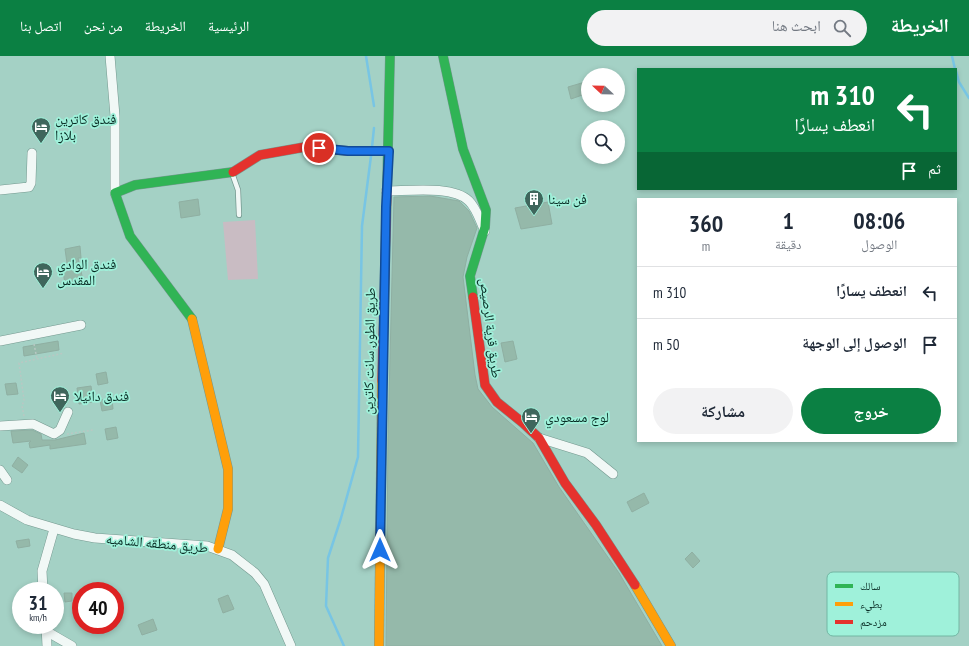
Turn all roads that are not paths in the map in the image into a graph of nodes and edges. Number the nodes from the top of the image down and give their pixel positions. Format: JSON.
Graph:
{"nodes":[{"id":1,"x":110,"y":56,"type":"edge"},
{"id":2,"x":390,"y":56,"type":"edge"},
{"id":3,"x":442,"y":56,"type":"edge"},
{"id":4,"x":389,"y":151,"type":"junction"},
{"id":5,"x":32,"y":153,"type":"dead end"},
{"id":6,"x":232,"y":173,"type":"junction"},
{"id":7,"x":0,"y":190,"type":"edge"},
{"id":8,"x":386,"y":191,"type":"junction"},
{"id":9,"x":115,"y":193,"type":"junction"},
{"id":10,"x":239,"y":214,"type":"dead end"},
{"id":11,"x":484,"y":232,"type":"junction"},
{"id":12,"x":81,"y":325,"type":"dead end"},
{"id":13,"x":0,"y":342,"type":"edge"},
{"id":14,"x":68,"y":412,"type":"dead end"},
{"id":15,"x":0,"y":426,"type":"edge"},
{"id":16,"x":539,"y":438,"type":"junction"},
{"id":17,"x":0,"y":470,"type":"edge"},
{"id":18,"x":613,"y":474,"type":"dead end"},
{"id":19,"x":7,"y":480,"type":"dead end"},
{"id":20,"x":0,"y":505,"type":"edge"},
{"id":21,"x":54,"y":529,"type":"junction"},
{"id":22,"x":218,"y":549,"type":"junction"},
{"id":23,"x":43,"y":582,"type":"edge"},
{"id":24,"x":46,"y":634,"type":"edge"},
{"id":25,"x":55,"y":634,"type":"edge"},
{"id":26,"x":47,"y":646,"type":"edge"},
{"id":27,"x":72,"y":646,"type":"edge"},
{"id":28,"x":291,"y":646,"type":"edge"},
{"id":29,"x":379,"y":646,"type":"edge"},
{"id":30,"x":671,"y":646,"type":"edge"}],
"edges":[{"from":1,"to":9,"type":"street"},
{"from":2,"to":4,"type":"street","name":"طريق الطور, سانت كاترين"},
{"from":3,"to":11,"type":"street","name":"طريق قرية الرصيص"},
{"from":4,"to":6,"type":"street"},
{"from":4,"to":8,"type":"street","name":"طريق الطور, سانت كاترين"},
{"from":5,"to":7,"type":"street"},
{"from":6,"to":9,"type":"street"},
{"from":6,"to":10,"type":"lane"},
{"from":8,"to":11,"type":"street"},
{"from":8,"to":29,"type":"street","name":"طريق الطور, سانت كاترين"},
{"from":9,"to":22,"type":"street"},
{"from":11,"to":16,"type":"street","name":"طريق قرية الرصيص"},
{"from":12,"to":13,"type":"street"},
{"from":14,"to":15,"type":"street"},
{"from":16,"to":18,"type":"street"},
{"from":16,"to":30,"type":"street","name":"طريق قرية الرصيص"},
{"from":17,"to":19,"type":"street"},
{"from":20,"to":21,"type":"street","name":"طريق منطقه الشاميه"},
{"from":21,"to":22,"type":"street","name":"طريق منطقه الشاميه"},
{"from":21,"to":23,"type":"street"},
{"from":22,"to":28,"type":"street","name":"طريق منطقه الشاميه"},
{"from":24,"to":26,"type":"street"},
{"from":25,"to":27,"type":"street"}]}
